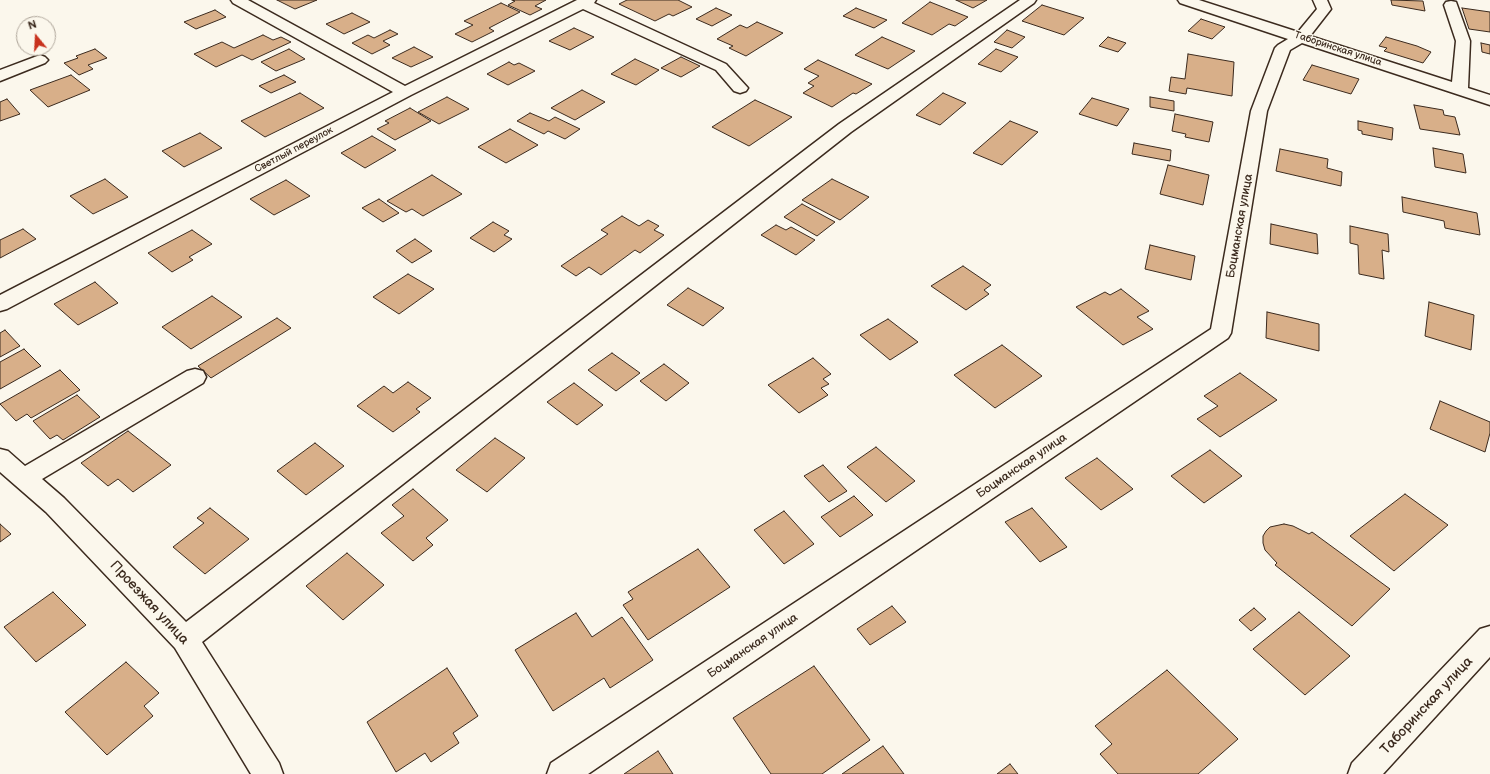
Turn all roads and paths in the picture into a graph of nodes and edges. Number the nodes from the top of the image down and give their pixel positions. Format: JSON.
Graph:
{"nodes":[{"id":1,"x":238,"y":0,"type":"edge"},
{"id":2,"x":1029,"y":0,"type":"edge"},
{"id":3,"x":1185,"y":0,"type":"edge"},
{"id":4,"x":1320,"y":0,"type":"edge"},
{"id":5,"x":586,"y":2,"type":"edge"},
{"id":6,"x":1451,"y":5,"type":"dead end"},
{"id":7,"x":1302,"y":37,"type":"junction"},
{"id":8,"x":40,"y":60,"type":"dead end"},
{"id":9,"x":0,"y":76,"type":"edge"},
{"id":10,"x":740,"y":88,"type":"dead end"},
{"id":11,"x":1460,"y":89,"type":"junction"},
{"id":12,"x":405,"y":92,"type":"junction"},
{"id":13,"x":1490,"y":100,"type":"edge"},
{"id":14,"x":0,"y":304,"type":"edge"},
{"id":15,"x":195,"y":377,"type":"dead end"},
{"id":16,"x":0,"y":458,"type":"edge"},
{"id":17,"x":24,"y":478,"type":"junction"},
{"id":18,"x":1490,"y":638,"type":"edge"},
{"id":19,"x":185,"y":639,"type":"junction"},
{"id":20,"x":268,"y":774,"type":"edge"},
{"id":21,"x":562,"y":774,"type":"edge"},
{"id":22,"x":1364,"y":774,"type":"edge"}],
"edges":[{"from":1,"to":12,"type":"street"},
{"from":2,"to":19,"type":"street"},
{"from":3,"to":7,"type":"street","name":"Таборинская улица"},
{"from":4,"to":7,"type":"street"},
{"from":5,"to":10,"type":"street"},
{"from":5,"to":12,"type":"street","name":"Светлый переулок"},
{"from":6,"to":11,"type":"street"},
{"from":7,"to":11,"type":"street","name":"Таборинская улица"},
{"from":7,"to":21,"type":"street","name":"Боцманская улица"},
{"from":8,"to":9,"type":"street"},
{"from":11,"to":13,"type":"street","name":"Таборинская улица"},
{"from":12,"to":14,"type":"street","name":"Светлый переулок"},
{"from":15,"to":17,"type":"street"},
{"from":16,"to":17,"type":"street","name":"Проезжая улица"},
{"from":17,"to":19,"type":"street","name":"Проезжая улица"},
{"from":18,"to":22,"type":"street","name":"Таборинская улица"},
{"from":19,"to":20,"type":"street","name":"Проезжая улица"}]}
